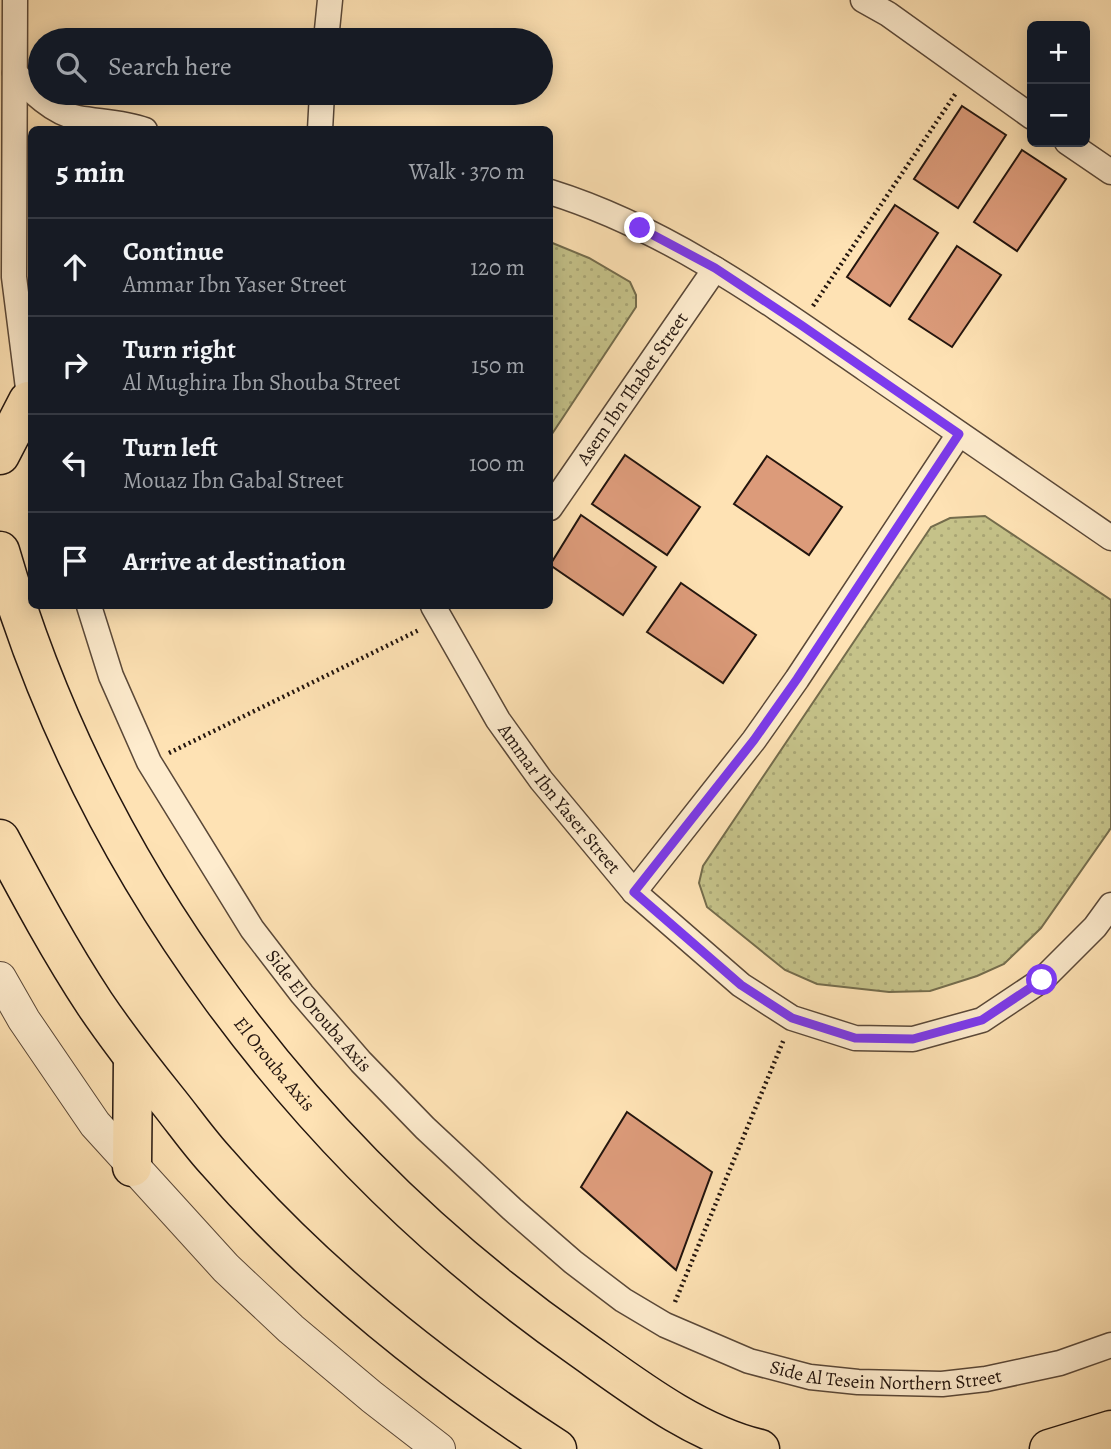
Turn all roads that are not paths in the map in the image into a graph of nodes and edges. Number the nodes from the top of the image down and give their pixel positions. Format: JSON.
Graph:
{"nodes":[{"id":1,"x":15,"y":0,"type":"edge"},
{"id":2,"x":330,"y":0,"type":"edge"},
{"id":3,"x":863,"y":0,"type":"edge"},
{"id":4,"x":886,"y":7,"type":"edge"},
{"id":5,"x":328,"y":28,"type":"edge"},
{"id":6,"x":15,"y":73,"type":"junction"},
{"id":7,"x":28,"y":85,"type":"edge"},
{"id":8,"x":52,"y":105,"type":"edge"},
{"id":9,"x":322,"y":105,"type":"edge"},
{"id":10,"x":1027,"y":114,"type":"edge"},
{"id":11,"x":123,"y":126,"type":"edge"},
{"id":12,"x":320,"y":126,"type":"edge"},
{"id":13,"x":1075,"y":147,"type":"edge"},
{"id":14,"x":28,"y":171,"type":"edge"},
{"id":15,"x":1111,"y":172,"type":"edge"},
{"id":16,"x":14,"y":184,"type":"junction"},
{"id":17,"x":553,"y":193,"type":"edge"},
{"id":18,"x":715,"y":268,"type":"junction"},
{"id":19,"x":28,"y":391,"type":"edge"},
{"id":20,"x":28,"y":410,"type":"edge"},
{"id":21,"x":959,"y":434,"type":"junction"},
{"id":22,"x":0,"y":455,"type":"edge"},
{"id":23,"x":553,"y":504,"type":"edge"},
{"id":24,"x":1111,"y":538,"type":"edge"},
{"id":25,"x":0,"y":551,"type":"edge"},
{"id":26,"x":90,"y":609,"type":"edge"},
{"id":27,"x":444,"y":610,"type":"edge"},
{"id":28,"x":0,"y":839,"type":"edge"},
{"id":29,"x":634,"y":892,"type":"junction"},
{"id":30,"x":1111,"y":905,"type":"edge"},
{"id":31,"x":0,"y":978,"type":"edge"},
{"id":32,"x":133,"y":1056,"type":"junction"},
{"id":33,"x":132,"y":1167,"type":"junction"},
{"id":34,"x":665,"y":1325,"type":"joint"},
{"id":35,"x":1111,"y":1345,"type":"edge"},
{"id":36,"x":1111,"y":1430,"type":"edge"},
{"id":37,"x":511,"y":1437,"type":"edge"},
{"id":38,"x":728,"y":1443,"type":"edge"},
{"id":39,"x":439,"y":1449,"type":"edge"},
{"id":40,"x":557,"y":1449,"type":"edge"},
{"id":41,"x":760,"y":1449,"type":"edge"},
{"id":42,"x":1049,"y":1449,"type":"edge"}],
"edges":[{"from":1,"to":6,"type":"street"},
{"from":2,"to":5,"type":"street"},
{"from":3,"to":4,"type":"street"},
{"from":4,"to":10,"type":"street"},
{"from":6,"to":7,"type":"street"},
{"from":6,"to":16,"type":"street"},
{"from":8,"to":11,"type":"street"},
{"from":9,"to":12,"type":"street"},
{"from":13,"to":15,"type":"street"},
{"from":14,"to":16,"type":"street"},
{"from":16,"to":19,"type":"street"},
{"from":17,"to":18,"type":"street"},
{"from":18,"to":21,"type":"street"},
{"from":18,"to":23,"type":"street","name":"Asem Ibn Thabet Street"},
{"from":20,"to":22,"type":"main road"},
{"from":21,"to":24,"type":"street"},
{"from":21,"to":29,"type":"street"},
{"from":25,"to":38,"type":"main road","name":"El Orouba Axis"},
{"from":26,"to":34,"type":"street","name":"Side El Orouba Axis"},
{"from":27,"to":29,"type":"street","name":"Ammar Ibn Yaser Street"},
{"from":28,"to":32,"type":"main road"},
{"from":29,"to":30,"type":"street","name":"Ammar Ibn Yaser Street"},
{"from":31,"to":33,"type":"street"},
{"from":32,"to":33,"type":"main road"},
{"from":32,"to":37,"type":"main road"},
{"from":33,"to":39,"type":"street"},
{"from":34,"to":35,"type":"street","name":"Side Al Tesein Northern Street"},
{"from":36,"to":42,"type":"main road"},
{"from":37,"to":40,"type":"main road"},
{"from":38,"to":41,"type":"main road","name":"El Orouba Axis"}]}
